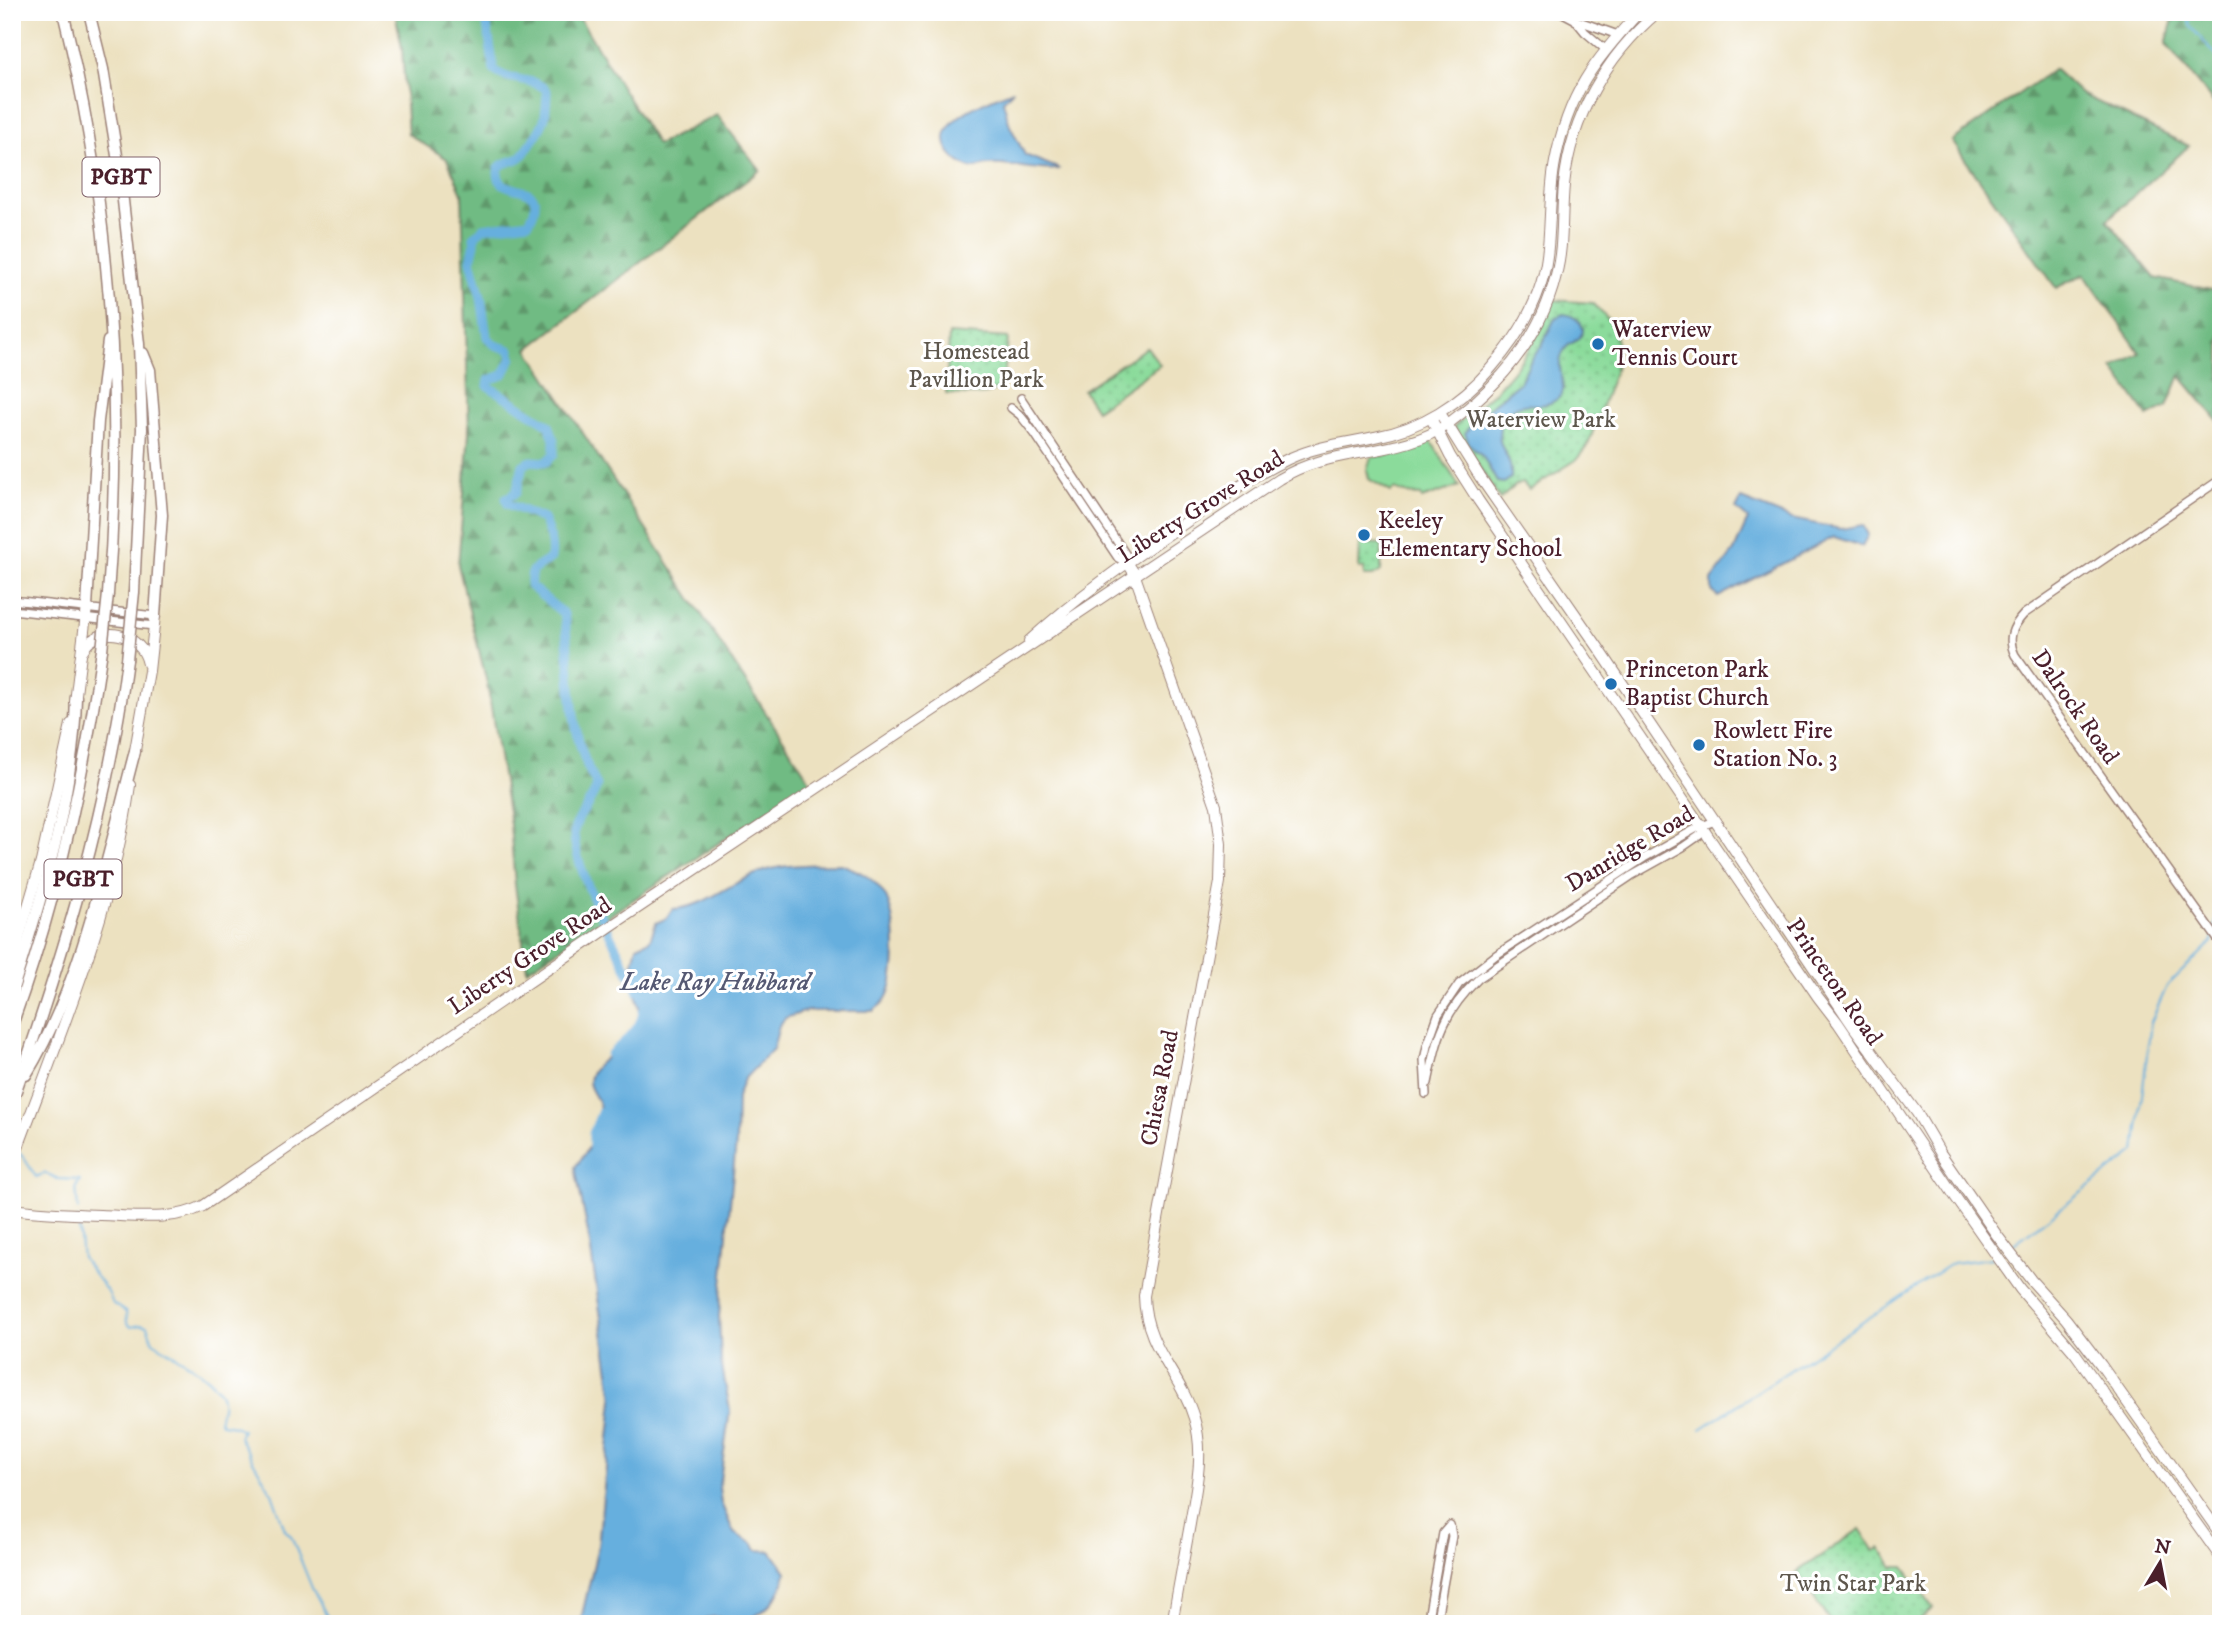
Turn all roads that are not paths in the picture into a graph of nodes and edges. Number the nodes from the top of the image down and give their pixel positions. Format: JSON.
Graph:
{"nodes":[{"id":1,"x":63,"y":12,"type":"edge"},
{"id":2,"x":89,"y":12,"type":"edge"},
{"id":3,"x":1561,"y":12,"type":"edge"},
{"id":4,"x":1639,"y":12,"type":"edge"},
{"id":5,"x":1658,"y":12,"type":"edge"},
{"id":6,"x":1576,"y":20,"type":"junction"},
{"id":7,"x":1618,"y":35,"type":"junction"},
{"id":8,"x":1605,"y":49,"type":"junction"},
{"id":9,"x":111,"y":317,"type":"junction"},
{"id":10,"x":139,"y":344,"type":"junction"},
{"id":11,"x":1021,"y":398,"type":"dead end"},
{"id":12,"x":1011,"y":408,"type":"dead end"},
{"id":13,"x":1435,"y":416,"type":"junction"},
{"id":14,"x":1441,"y":427,"type":"junction"},
{"id":15,"x":2221,"y":480,"type":"edge"},
{"id":16,"x":1127,"y":562,"type":"junction"},
{"id":17,"x":1540,"y":566,"type":"junction"},
{"id":18,"x":1134,"y":573,"type":"junction"},
{"id":19,"x":1532,"y":576,"type":"junction"},
{"id":20,"x":12,"y":600,"type":"edge"},
{"id":21,"x":12,"y":610,"type":"edge"},
{"id":22,"x":86,"y":613,"type":"junction"},
{"id":23,"x":155,"y":621,"type":"junction"},
{"id":24,"x":82,"y":653,"type":"junction"},
{"id":25,"x":1014,"y":655,"type":"junction"},
{"id":26,"x":149,"y":671,"type":"junction"},
{"id":27,"x":76,"y":697,"type":"junction"},
{"id":28,"x":135,"y":751,"type":"junction"},
{"id":29,"x":1678,"y":767,"type":"junction"},
{"id":30,"x":1666,"y":775,"type":"junction"},
{"id":31,"x":1715,"y":821,"type":"junction"},
{"id":32,"x":1703,"y":829,"type":"junction"},
{"id":33,"x":2219,"y":941,"type":"edge"},
{"id":34,"x":12,"y":961,"type":"edge"},
{"id":35,"x":12,"y":992,"type":"edge"},
{"id":36,"x":12,"y":1025,"type":"edge"},
{"id":37,"x":14,"y":1097,"type":"edge"},
{"id":38,"x":1934,"y":1139,"type":"junction"},
{"id":39,"x":1922,"y":1148,"type":"junction"},
{"id":40,"x":12,"y":1164,"type":"edge"},
{"id":41,"x":1958,"y":1178,"type":"junction"},
{"id":42,"x":1947,"y":1185,"type":"junction"},
{"id":43,"x":12,"y":1209,"type":"edge"},
{"id":44,"x":46,"y":1214,"type":"junction"},
{"id":45,"x":12,"y":1216,"type":"edge"},
{"id":46,"x":1996,"y":1234,"type":"junction"},
{"id":47,"x":1986,"y":1241,"type":"junction"},
{"id":48,"x":2066,"y":1318,"type":"junction"},
{"id":49,"x":2055,"y":1328,"type":"junction"},
{"id":50,"x":2162,"y":1450,"type":"junction"},
{"id":51,"x":2150,"y":1458,"type":"junction"},
{"id":52,"x":2221,"y":1535,"type":"edge"},
{"id":53,"x":2221,"y":1558,"type":"edge"},
{"id":54,"x":1172,"y":1624,"type":"edge"},
{"id":55,"x":1427,"y":1624,"type":"edge"},
{"id":56,"x":1436,"y":1624,"type":"edge"}],
"edges":[{"from":1,"to":9,"type":"highway","number":"PGBT"},
{"from":2,"to":10,"type":"highway","number":"PGBT"},
{"from":3,"to":6,"type":"street"},
{"from":4,"to":7,"type":"main road","name":"Liberty Grove Road"},
{"from":5,"to":14,"type":"main road","name":"Liberty Grove Road"},
{"from":6,"to":7,"type":"street"},
{"from":6,"to":8,"type":"street"},
{"from":7,"to":8,"type":"main road","name":"Liberty Grove Road"},
{"from":8,"to":13,"type":"main road","name":"Liberty Grove Road"},
{"from":9,"to":22,"type":"highway"},
{"from":9,"to":36,"type":"highway","number":"PGBT","bridge":true},
{"from":10,"to":23,"type":"highway"},
{"from":10,"to":37,"type":"highway","number":"PGBT","bridge":true},
{"from":11,"to":16,"type":"street"},
{"from":12,"to":16,"type":"street"},
{"from":13,"to":14,"type":"main road","name":"Princeton Road"},
{"from":13,"to":16,"type":"main road","name":"Liberty Grove Road"},
{"from":14,"to":17,"type":"main road","name":"Princeton Road"},
{"from":14,"to":18,"type":"main road","name":"Liberty Grove Road"},
{"from":14,"to":19,"type":"main road","name":"Princeton Road"},
{"from":15,"to":33,"type":"street","name":"Dalrock Road"},
{"from":16,"to":18,"type":"main road","name":"Chiesa Road"},
{"from":16,"to":25,"type":"main road","name":"Liberty Grove Road"},
{"from":17,"to":19,"type":"main road"},
{"from":17,"to":29,"type":"main road","name":"Princeton Road"},
{"from":18,"to":25,"type":"main road","name":"Liberty Grove Road"},
{"from":18,"to":54,"type":"main road","name":"Chiesa Road"},
{"from":19,"to":30,"type":"main road","name":"Princeton Road"},
{"from":20,"to":22,"type":"street"},
{"from":21,"to":22,"type":"street"},
{"from":22,"to":23,"type":"street"},
{"from":22,"to":24,"type":"main road"},
{"from":23,"to":26,"type":"main road"},
{"from":24,"to":26,"type":"main road"},
{"from":24,"to":27,"type":"main road"},
{"from":25,"to":44,"type":"main road","name":"Liberty Grove Road"},
{"from":26,"to":28,"type":"main road"},
{"from":27,"to":34,"type":"main road"},
{"from":27,"to":35,"type":"highway"},
{"from":28,"to":37,"type":"highway"},
{"from":28,"to":40,"type":"main road"},
{"from":29,"to":30,"type":"main road"},
{"from":29,"to":31,"type":"main road","name":"Princeton Road"},
{"from":30,"to":32,"type":"main road","name":"Princeton Road"},
{"from":31,"to":32,"type":"street","name":"Danridge Road"},
{"from":31,"to":38,"type":"main road","name":"Princeton Road"},
{"from":32,"to":32,"type":"street","name":"Danridge Road"},
{"from":32,"to":39,"type":"main road","name":"Princeton Road"},
{"from":38,"to":39,"type":"main road"},
{"from":38,"to":41,"type":"main road","name":"Princeton Road"},
{"from":39,"to":42,"type":"main road","name":"Princeton Road"},
{"from":41,"to":42,"type":"main road"},
{"from":41,"to":46,"type":"main road","name":"Princeton Road"},
{"from":42,"to":47,"type":"main road","name":"Princeton Road"},
{"from":43,"to":44,"type":"main road","name":"Liberty Grove Road"},
{"from":44,"to":45,"type":"main road","name":"Liberty Grove Road"},
{"from":46,"to":47,"type":"main road"},
{"from":46,"to":48,"type":"main road","name":"Princeton Road"},
{"from":47,"to":49,"type":"main road","name":"Princeton Road"},
{"from":48,"to":49,"type":"main road"},
{"from":48,"to":50,"type":"main road","name":"Princeton Road"},
{"from":49,"to":51,"type":"main road","name":"Princeton Road"},
{"from":50,"to":51,"type":"main road"},
{"from":50,"to":52,"type":"main road","name":"Princeton Road"},
{"from":51,"to":53,"type":"main road","name":"Princeton Road"},
{"from":55,"to":56,"type":"street"}]}
